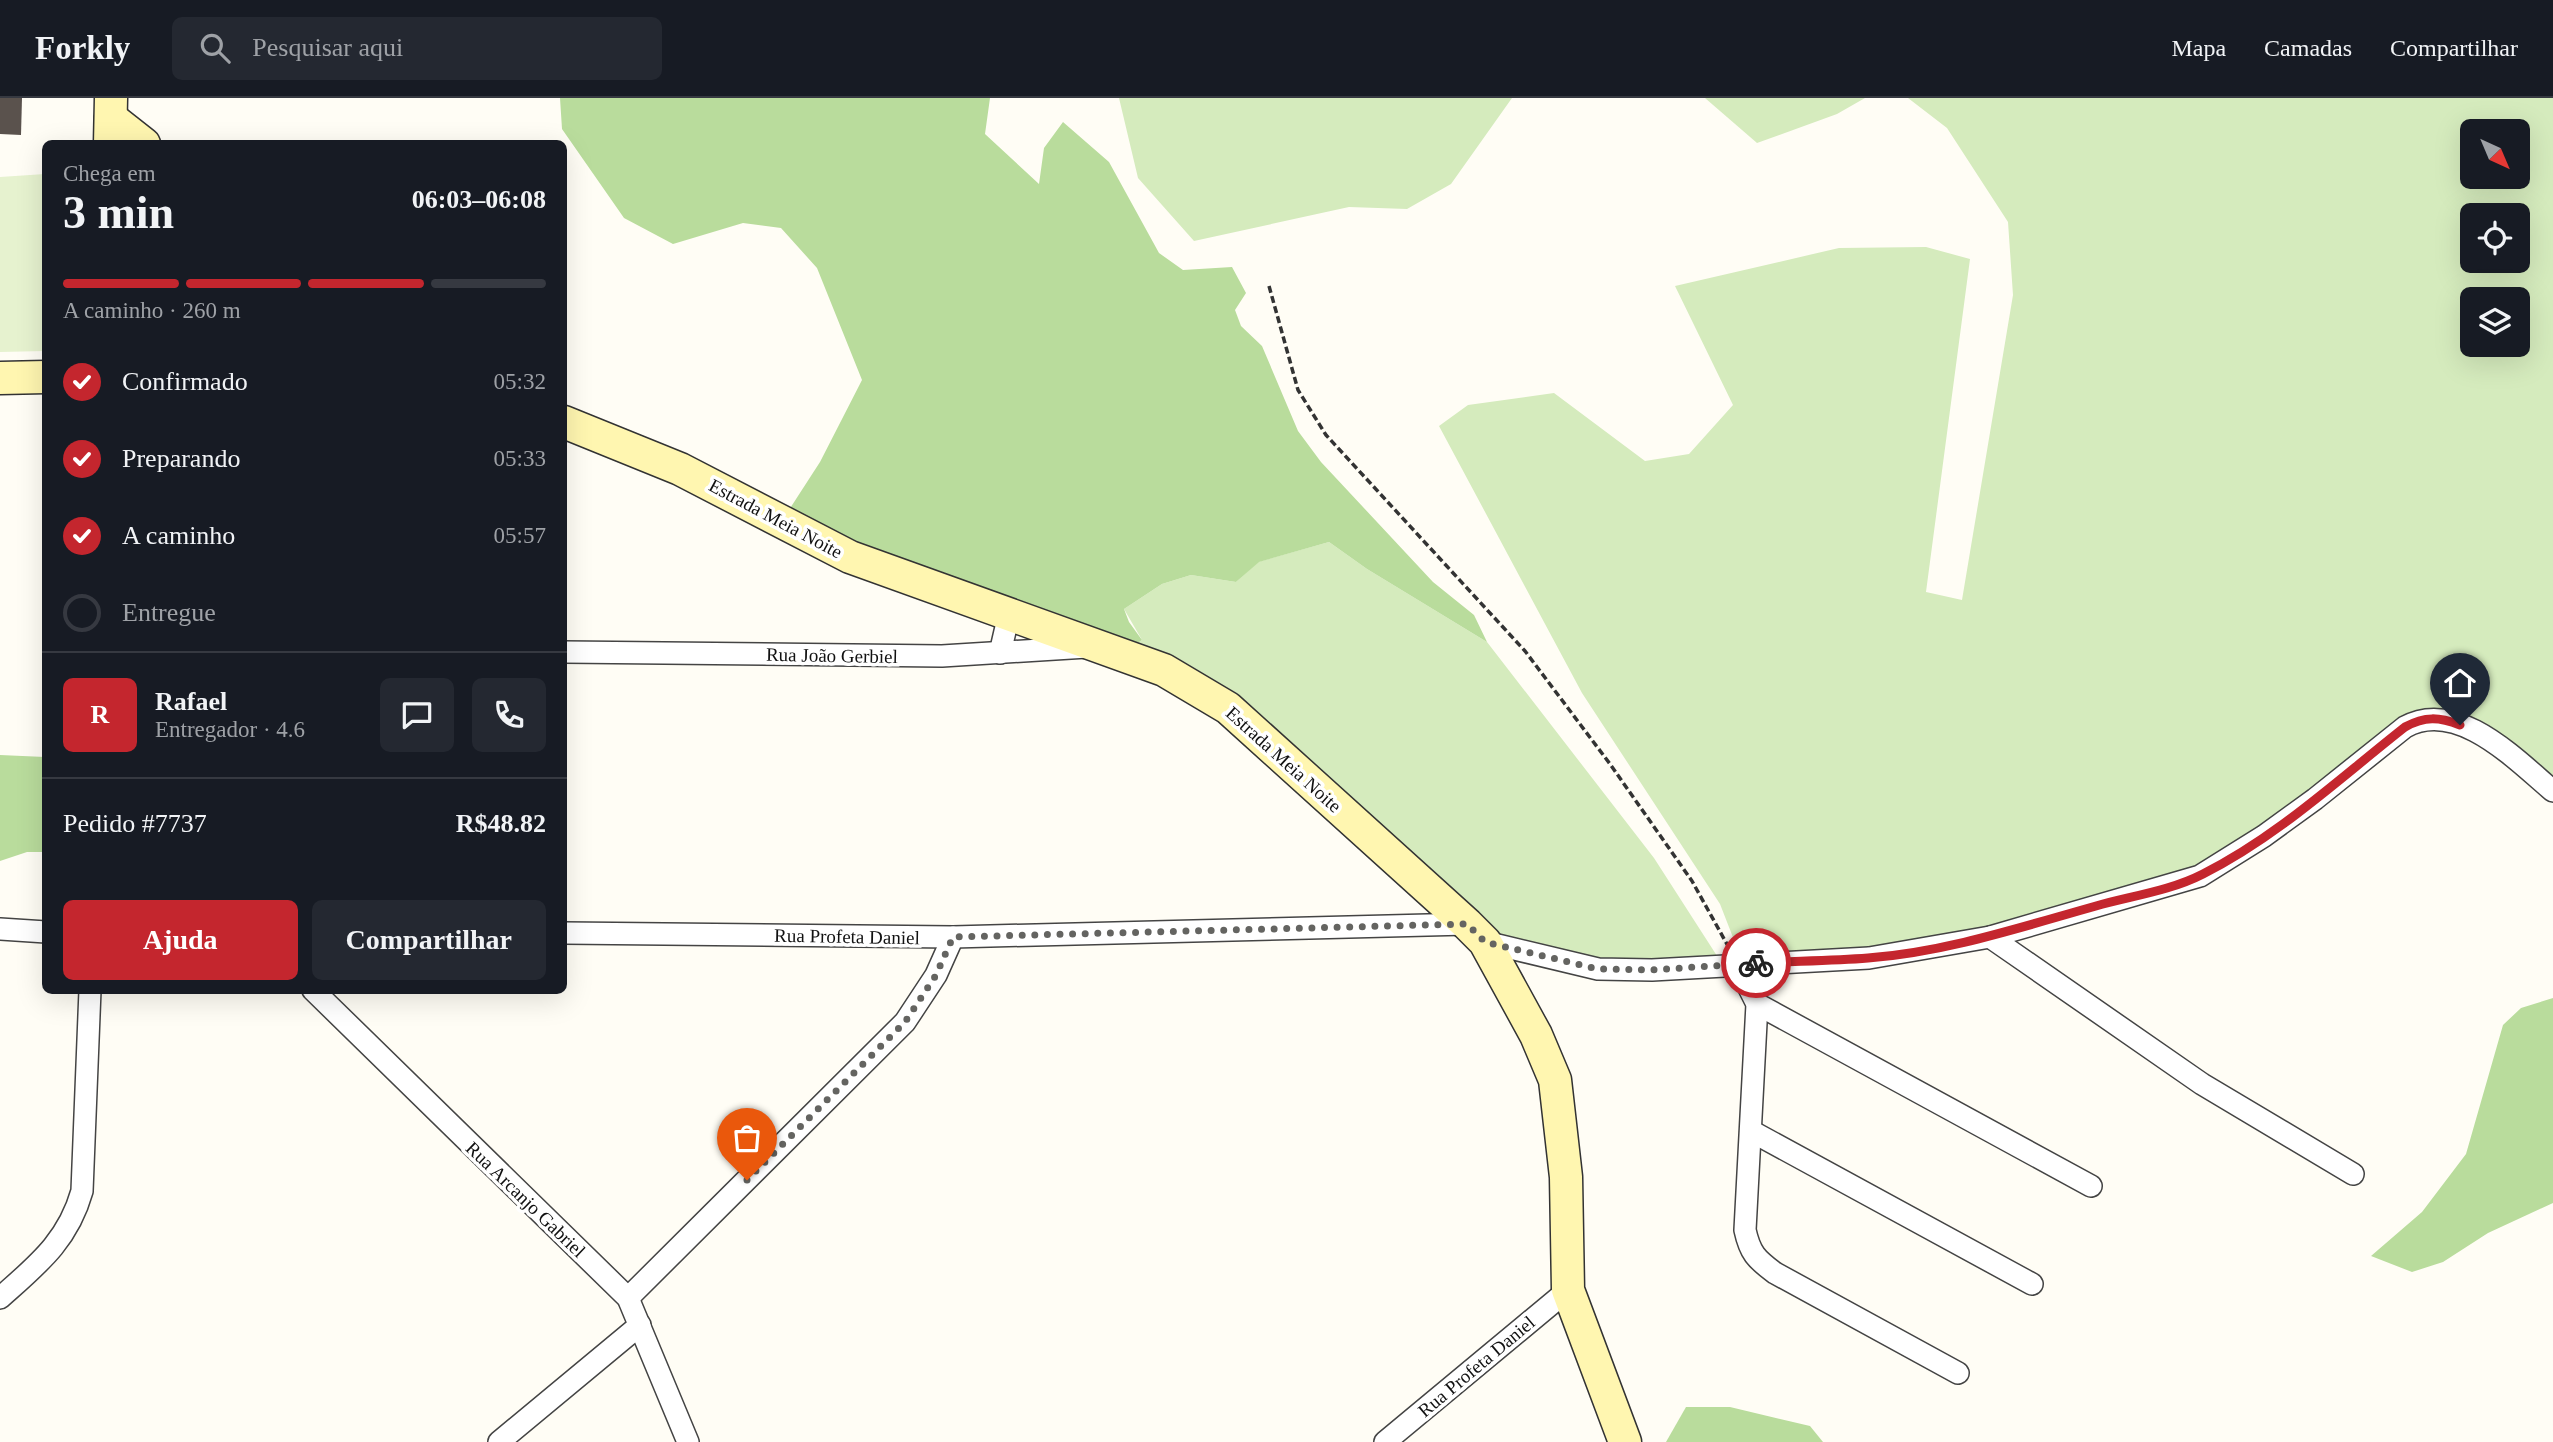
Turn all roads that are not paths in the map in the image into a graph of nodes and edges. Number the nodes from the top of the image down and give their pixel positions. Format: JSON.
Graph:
{"nodes":[{"id":1,"x":111,"y":120,"type":"edge"},
{"id":2,"x":138,"y":140,"type":"edge"},
{"id":3,"x":42,"y":377,"type":"edge"},
{"id":4,"x":0,"y":378,"type":"edge"},
{"id":5,"x":567,"y":423,"type":"edge"},
{"id":6,"x":1009,"y":614,"type":"junction"},
{"id":7,"x":1100,"y":646,"type":"junction"},
{"id":8,"x":567,"y":652,"type":"edge"},
{"id":9,"x":1000,"y":653,"type":"junction"},
{"id":10,"x":2553,"y":791,"type":"edge"},
{"id":11,"x":0,"y":929,"type":"edge"},
{"id":12,"x":42,"y":932,"type":"edge"},
{"id":13,"x":567,"y":933,"type":"edge"},
{"id":14,"x":1476,"y":933,"type":"junction"},
{"id":15,"x":953,"y":937,"type":"junction"},
{"id":16,"x":1990,"y":937,"type":"junction"},
{"id":17,"x":1737,"y":964,"type":"junction"},
{"id":18,"x":90,"y":994,"type":"edge"},
{"id":19,"x":317,"y":994,"type":"edge"},
{"id":20,"x":1757,"y":1004,"type":"junction"},
{"id":21,"x":1751,"y":1131,"type":"junction"},
{"id":22,"x":2353,"y":1174,"type":"dead end"},
{"id":23,"x":2091,"y":1186,"type":"dead end"},
{"id":24,"x":2032,"y":1284,"type":"dead end"},
{"id":25,"x":1568,"y":1290,"type":"junction"},
{"id":26,"x":0,"y":1298,"type":"edge"},
{"id":27,"x":628,"y":1298,"type":"junction"},
{"id":28,"x":640,"y":1325,"type":"junction"},
{"id":29,"x":1958,"y":1373,"type":"dead end"},
{"id":30,"x":499,"y":1442,"type":"edge"},
{"id":31,"x":688,"y":1442,"type":"edge"},
{"id":32,"x":1385,"y":1442,"type":"edge"},
{"id":33,"x":1625,"y":1442,"type":"edge"}],
"edges":[{"from":1,"to":2,"type":"street"},
{"from":3,"to":4,"type":"street"},
{"from":5,"to":6,"type":"street","name":"Estrada Meia Noite"},
{"from":6,"to":7,"type":"street","name":"Estrada Meia Noite"},
{"from":6,"to":9,"type":"street"},
{"from":7,"to":9,"type":"street","name":"Rua João Gerbiel"},
{"from":7,"to":14,"type":"street","name":"Estrada Meia Noite"},
{"from":8,"to":9,"type":"street","name":"Rua João Gerbiel"},
{"from":10,"to":16,"type":"street","name":"Rua Profeta Daniel"},
{"from":11,"to":12,"type":"street"},
{"from":13,"to":15,"type":"street","name":"Rua Profeta Daniel"},
{"from":14,"to":15,"type":"street","name":"Rua Profeta Daniel"},
{"from":14,"to":17,"type":"street","name":"Rua Profeta Daniel"},
{"from":14,"to":25,"type":"street","name":"Estrada Meia Noite"},
{"from":15,"to":27,"type":"street"},
{"from":16,"to":17,"type":"street","name":"Rua Profeta Daniel"},
{"from":16,"to":22,"type":"street"},
{"from":17,"to":20,"type":"street"},
{"from":18,"to":26,"type":"street"},
{"from":19,"to":27,"type":"street","name":"Rua Arcanjo Gabriel"},
{"from":20,"to":21,"type":"street"},
{"from":20,"to":23,"type":"street"},
{"from":21,"to":24,"type":"street"},
{"from":21,"to":29,"type":"street"},
{"from":25,"to":32,"type":"street","name":"Rua Profeta Daniel"},
{"from":25,"to":33,"type":"street","name":"Estrada Meia Noite"},
{"from":27,"to":28,"type":"street","name":"Rua Arcanjo Gabriel"},
{"from":28,"to":30,"type":"street"},
{"from":28,"to":31,"type":"street","name":"Rua Arcanjo Gabriel"}]}
